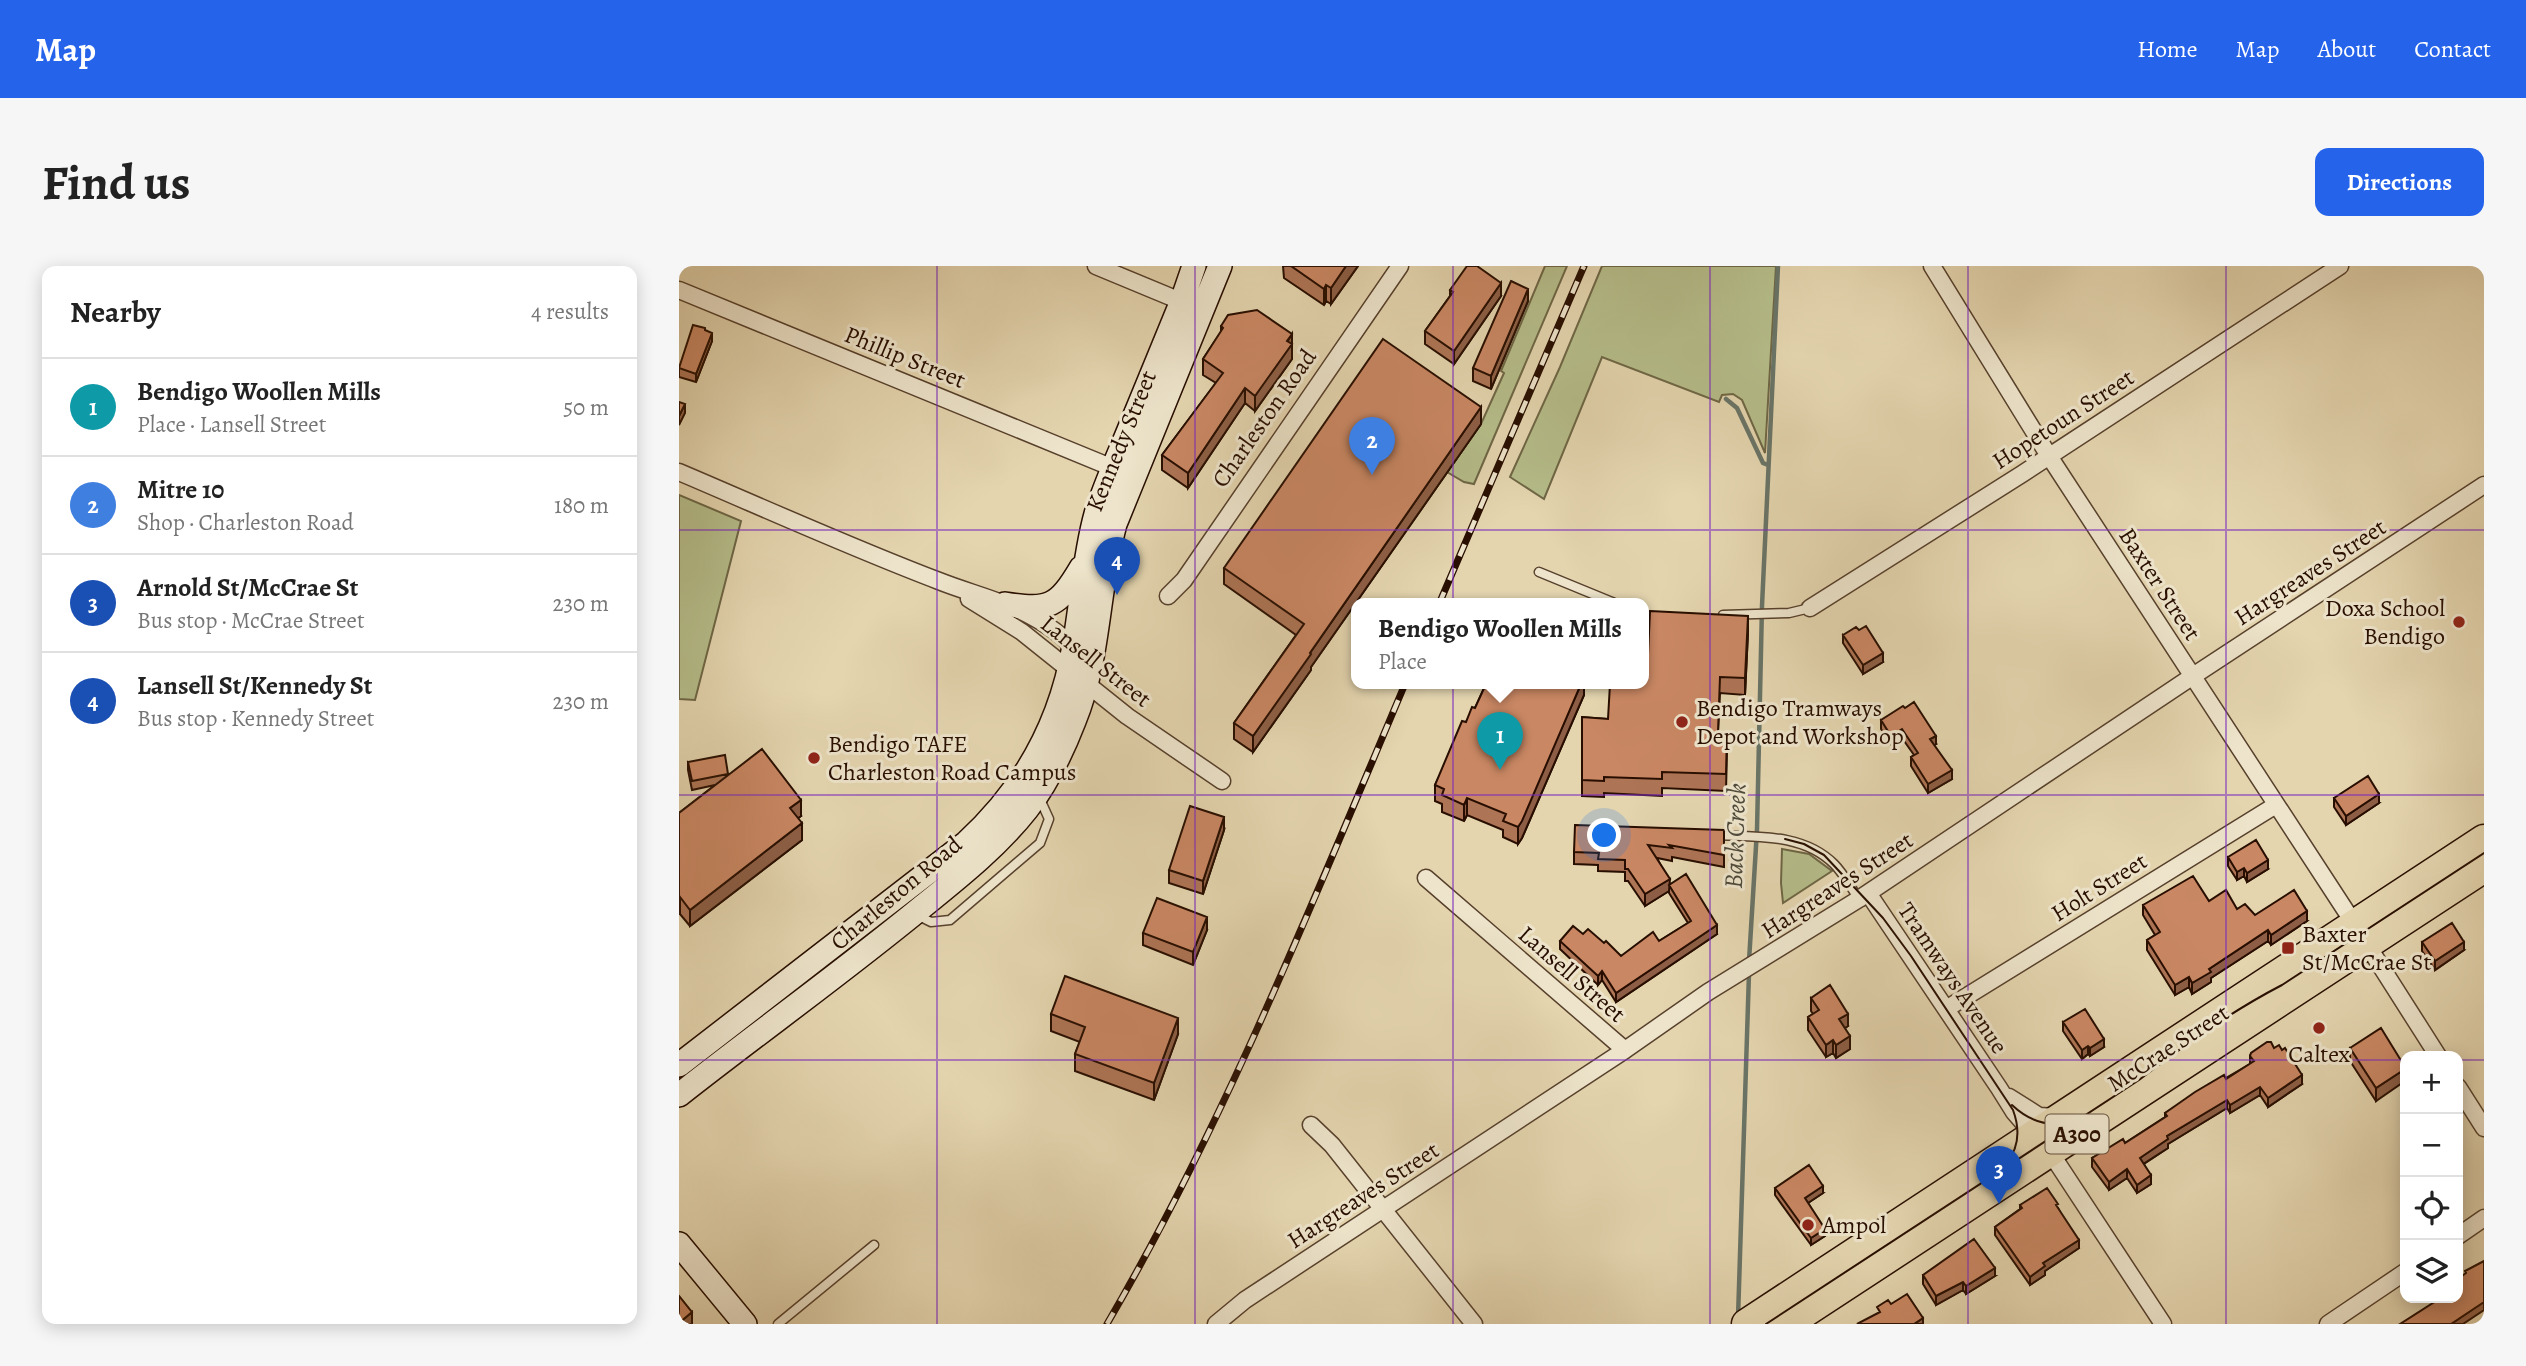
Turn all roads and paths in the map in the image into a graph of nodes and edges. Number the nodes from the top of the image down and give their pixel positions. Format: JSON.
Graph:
{"nodes":[{"id":1,"x":1096,"y":266,"type":"edge"},
{"id":2,"x":1194,"y":266,"type":"edge"},
{"id":3,"x":1220,"y":266,"type":"edge"},
{"id":4,"x":1400,"y":266,"type":"edge"},
{"id":5,"x":1932,"y":266,"type":"edge"},
{"id":6,"x":2340,"y":266,"type":"edge"},
{"id":7,"x":679,"y":290,"type":"edge"},
{"id":8,"x":1192,"y":306,"type":"junction"},
{"id":9,"x":2049,"y":456,"type":"junction"},
{"id":10,"x":1113,"y":468,"type":"junction"},
{"id":11,"x":679,"y":472,"type":"edge"},
{"id":12,"x":2484,"y":485,"type":"edge"},
{"id":13,"x":1086,"y":559,"type":"junction"},
{"id":14,"x":1539,"y":572,"type":"dead end"},
{"id":15,"x":940,"y":582,"type":"junction"},
{"id":16,"x":1168,"y":596,"type":"dead end"},
{"id":17,"x":1602,"y":598,"type":"edge"},
{"id":18,"x":1005,"y":604,"type":"junction"},
{"id":19,"x":1810,"y":608,"type":"joint"},
{"id":20,"x":1711,"y":615,"type":"edge"},
{"id":21,"x":1080,"y":668,"type":"junction"},
{"id":22,"x":2193,"y":676,"type":"junction"},
{"id":23,"x":1222,"y":781,"type":"dead end"},
{"id":24,"x":1038,"y":794,"type":"junction"},
{"id":25,"x":2276,"y":806,"type":"junction"},
{"id":26,"x":1708,"y":834,"type":"edge"},
{"id":27,"x":2484,"y":840,"type":"edge"},
{"id":28,"x":2484,"y":867,"type":"edge"},
{"id":29,"x":1426,"y":878,"type":"dead end"},
{"id":30,"x":901,"y":894,"type":"junction"},
{"id":31,"x":1864,"y":896,"type":"junction"},
{"id":32,"x":915,"y":913,"type":"junction"},
{"id":33,"x":2361,"y":934,"type":"junction"},
{"id":34,"x":1946,"y":1009,"type":"junction"},
{"id":35,"x":698,"y":1050,"type":"junction"},
{"id":36,"x":1625,"y":1050,"type":"junction"},
{"id":37,"x":2435,"y":1051,"type":"edge"},
{"id":38,"x":679,"y":1065,"type":"edge"},
{"id":39,"x":713,"y":1068,"type":"junction"},
{"id":40,"x":1999,"y":1088,"type":"junction"},
{"id":41,"x":2463,"y":1095,"type":"edge"},
{"id":42,"x":679,"y":1096,"type":"edge"},
{"id":43,"x":2070,"y":1113,"type":"junction"},
{"id":44,"x":1311,"y":1125,"type":"dead end"},
{"id":45,"x":2484,"y":1128,"type":"edge"},
{"id":46,"x":2042,"y":1143,"type":"junction"},
{"id":47,"x":1383,"y":1209,"type":"junction"},
{"id":48,"x":2484,"y":1219,"type":"edge"},
{"id":49,"x":2463,"y":1233,"type":"edge"},
{"id":50,"x":679,"y":1244,"type":"edge"},
{"id":51,"x":874,"y":1245,"type":"dead end"},
{"id":52,"x":2400,"y":1275,"type":"edge"},
{"id":53,"x":1751,"y":1321,"type":"edge"},
{"id":54,"x":745,"y":1324,"type":"edge"},
{"id":55,"x":778,"y":1324,"type":"edge"},
{"id":56,"x":1216,"y":1324,"type":"edge"},
{"id":57,"x":1474,"y":1324,"type":"edge"},
{"id":58,"x":1786,"y":1324,"type":"edge"},
{"id":59,"x":2163,"y":1324,"type":"edge"},
{"id":60,"x":2328,"y":1324,"type":"edge"}],
"edges":[{"from":1,"to":8,"type":"street"},
{"from":2,"to":8,"type":"street","name":"Kennedy Street"},
{"from":3,"to":8,"type":"street","name":"Kennedy Street"},
{"from":4,"to":16,"type":"street","name":"Charleston Road"},
{"from":5,"to":9,"type":"street","name":"Baxter Street"},
{"from":6,"to":9,"type":"street","name":"Hopetoun Street"},
{"from":7,"to":10,"type":"street","name":"Phillip Street"},
{"from":8,"to":10,"type":"street","name":"Kennedy Street"},
{"from":8,"to":21,"type":"street","name":"Kennedy Street"},
{"from":9,"to":19,"type":"street","name":"Hopetoun Street"},
{"from":9,"to":22,"type":"street","name":"Baxter Street"},
{"from":10,"to":13,"type":"street","name":"Kennedy Street"},
{"from":11,"to":15,"type":"street","name":"Lansell Street"},
{"from":12,"to":22,"type":"street","name":"Hargreaves Street"},
{"from":13,"to":18,"type":"street"},
{"from":13,"to":21,"type":"street","name":"Kennedy Street"},
{"from":14,"to":17,"type":"lane"},
{"from":15,"to":18,"type":"street","name":"Lansell Street"},
{"from":15,"to":21,"type":"street","name":"Lansell Street"},
{"from":18,"to":21,"type":"street","name":"Lansell Street"},
{"from":19,"to":20,"type":"lane"},
{"from":21,"to":23,"type":"street","name":"Lansell Street"},
{"from":21,"to":24,"type":"street","name":"Charleston Road"},
{"from":21,"to":30,"type":"street","name":"Charleston Road"},
{"from":22,"to":25,"type":"street","name":"Baxter Street"},
{"from":22,"to":31,"type":"street","name":"Hargreaves Street"},
{"from":24,"to":32,"type":"street","name":"Charleston Road"},
{"from":24,"to":32,"type":"lane"},
{"from":25,"to":33,"type":"street","name":"Baxter Street"},
{"from":25,"to":34,"type":"street","name":"Holt Street"},
{"from":26,"to":31,"type":"lane"},
{"from":27,"to":33,"type":"highway","name":"McCrae Street","number":"A300"},
{"from":28,"to":33,"type":"highway","name":"McCrae Street","number":"A300"},
{"from":29,"to":36,"type":"street","name":"Lansell Street"},
{"from":30,"to":32,"type":"lane"},
{"from":30,"to":35,"type":"street","name":"Charleston Road"},
{"from":31,"to":34,"type":"street","name":"Tramways Avenue"},
{"from":31,"to":36,"type":"street","name":"Hargreaves Street"},
{"from":32,"to":39,"type":"street","name":"Charleston Road"},
{"from":33,"to":37,"type":"street","name":"Baxter Street"},
{"from":33,"to":43,"type":"highway","name":"McCrae Street","number":"A300"},
{"from":33,"to":46,"type":"highway","name":"McCrae Street","number":"A300"},
{"from":34,"to":40,"type":"street","name":"Tramways Avenue"},
{"from":35,"to":38,"type":"street","name":"Charleston Road"},
{"from":35,"to":39,"type":"street"},
{"from":36,"to":47,"type":"street","name":"Hargreaves Street"},
{"from":39,"to":42,"type":"street","name":"Charleston Road"},
{"from":40,"to":43,"type":"street","name":"Tramways Avenue"},
{"from":40,"to":46,"type":"street","name":"Tramways Avenue"},
{"from":41,"to":45,"type":"street"},
{"from":43,"to":46,"type":"highway","name":"McCrae Street","number":"A300"},
{"from":44,"to":47,"type":"street"},
{"from":46,"to":53,"type":"highway","name":"McCrae Street","number":"A300"},
{"from":46,"to":58,"type":"highway","name":"McCrae Street","number":"A300"},
{"from":46,"to":59,"type":"street","name":"Tramways Avenue"},
{"from":47,"to":56,"type":"street","name":"Hargreaves Street"},
{"from":47,"to":57,"type":"street"},
{"from":48,"to":49,"type":"street"},
{"from":50,"to":54,"type":"street"},
{"from":51,"to":55,"type":"lane"},
{"from":52,"to":60,"type":"street"}]}
